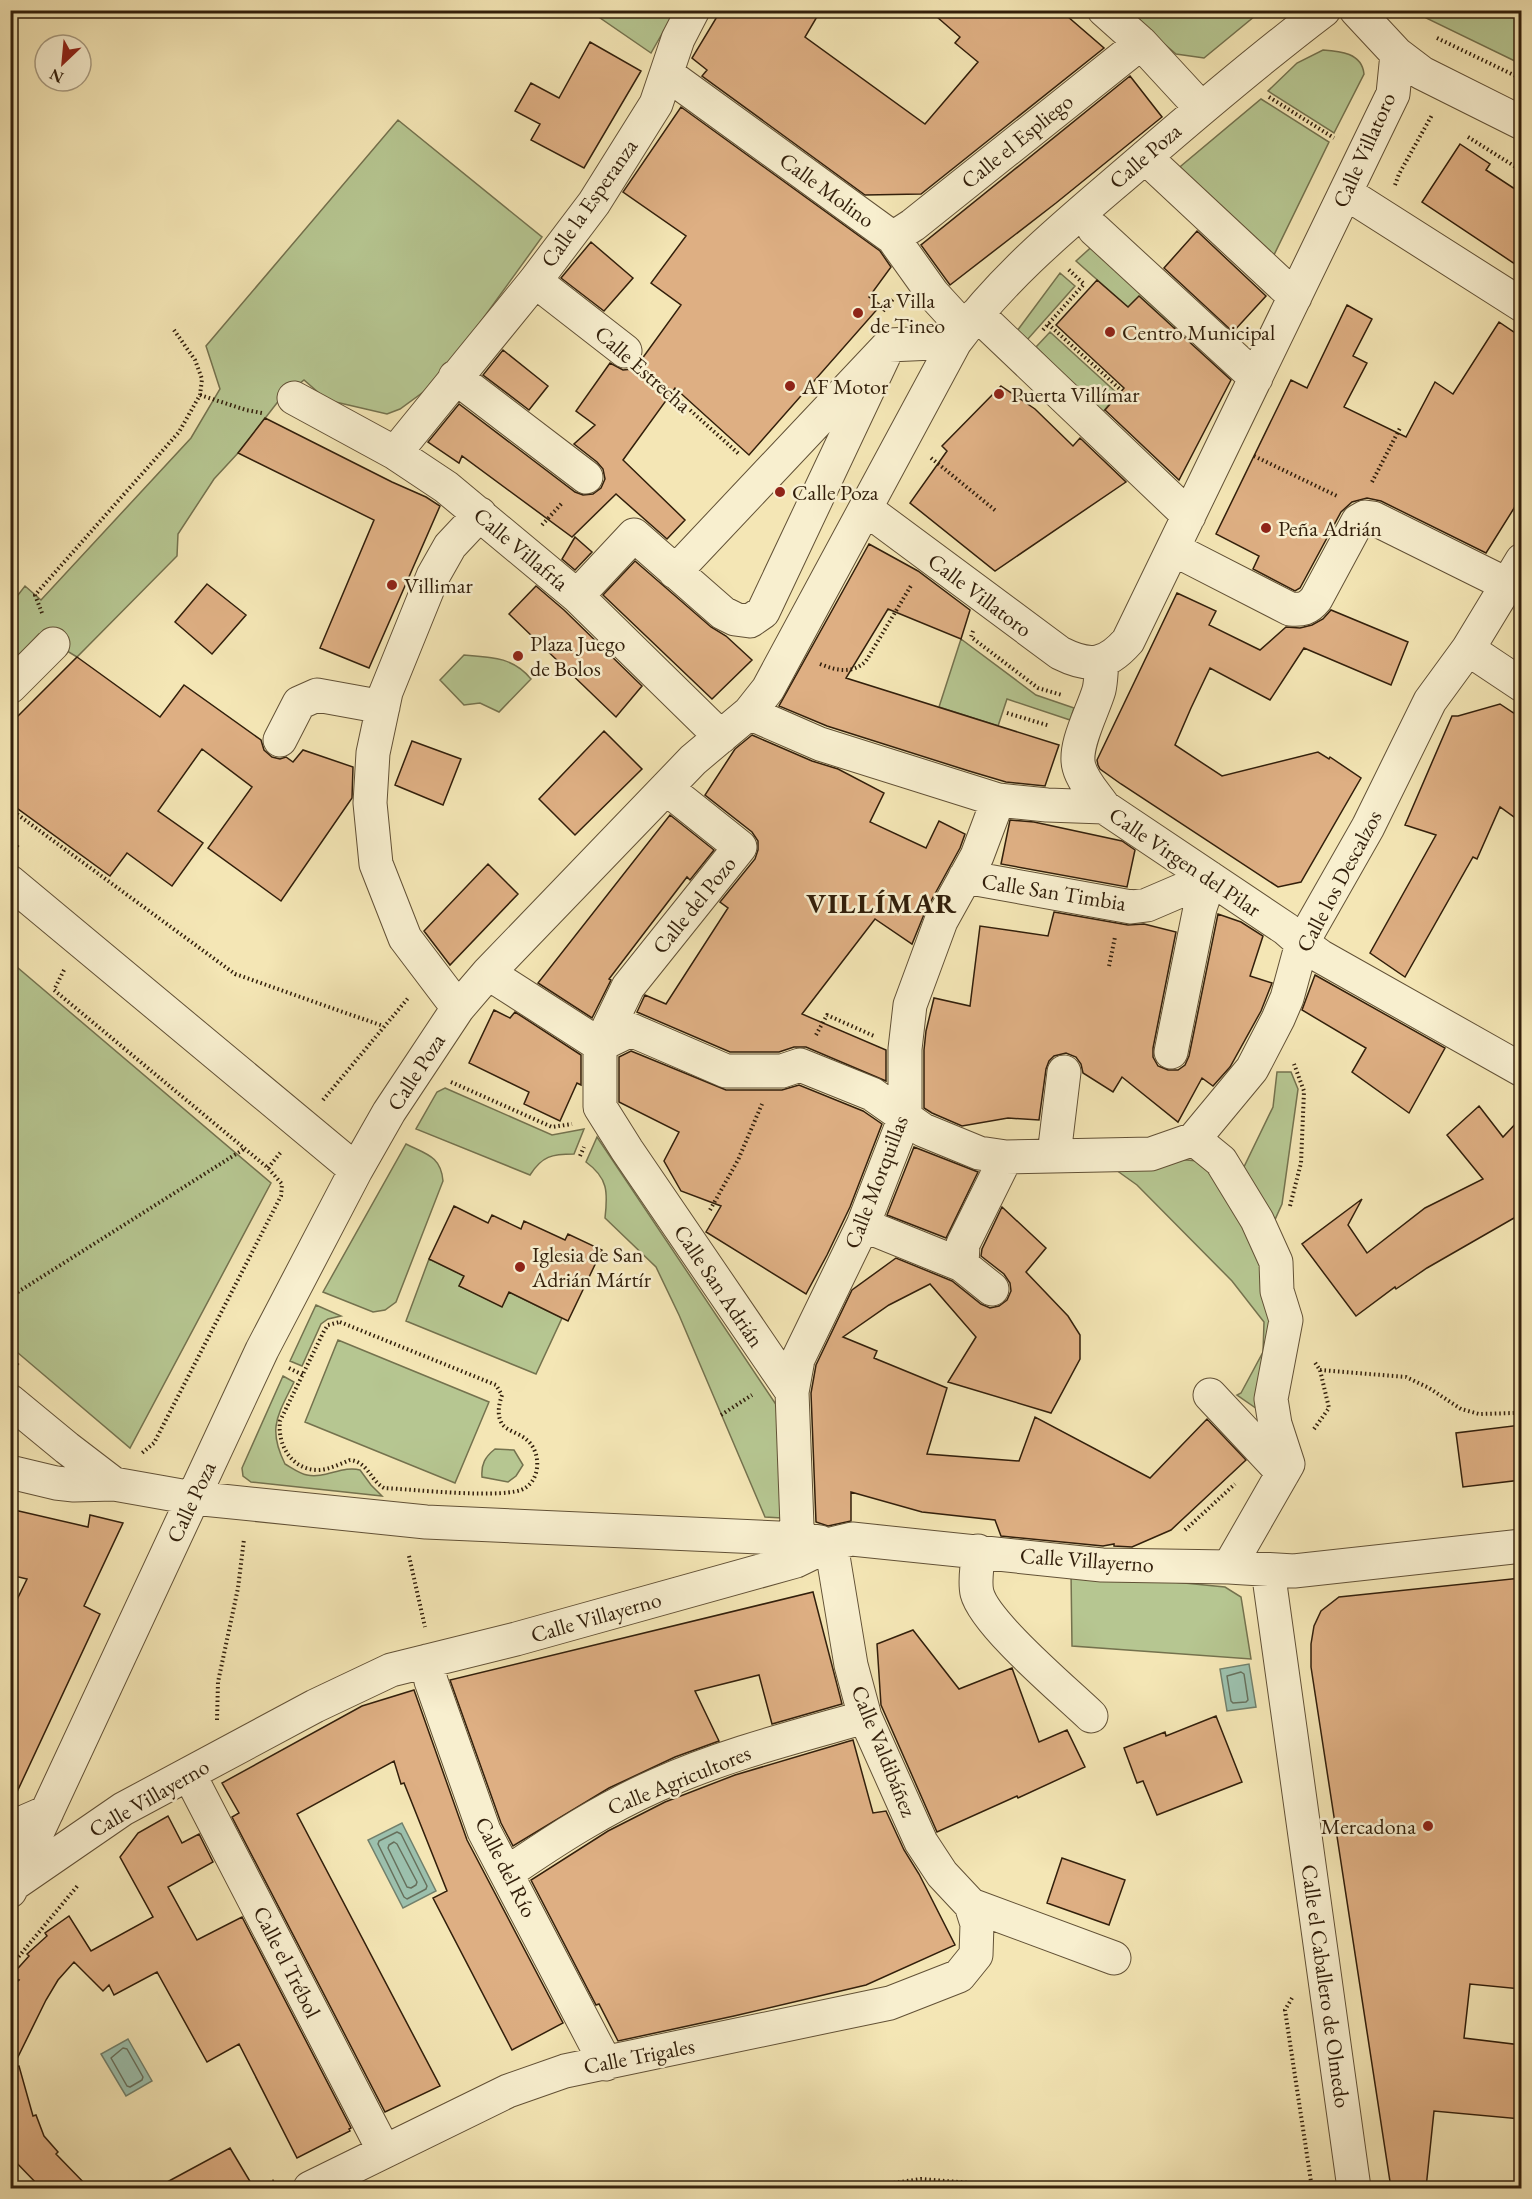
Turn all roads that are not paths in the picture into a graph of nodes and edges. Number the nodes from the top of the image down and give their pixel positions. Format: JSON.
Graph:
{"nodes":[{"id":1,"x":693,"y":10,"type":"edge"},
{"id":2,"x":1104,"y":10,"type":"edge"},
{"id":3,"x":1324,"y":10,"type":"edge"},
{"id":4,"x":1356,"y":10,"type":"edge"},
{"id":5,"x":1141,"y":42,"type":"junction"},
{"id":6,"x":1397,"y":54,"type":"junction"},
{"id":7,"x":667,"y":74,"type":"junction"},
{"id":8,"x":1201,"y":108,"type":"junction"},
{"id":9,"x":1521,"y":123,"type":"edge"},
{"id":10,"x":1145,"y":157,"type":"junction"},
{"id":11,"x":1346,"y":193,"type":"junction"},
{"id":12,"x":1094,"y":229,"type":"dead end"},
{"id":13,"x":893,"y":238,"type":"junction"},
{"id":14,"x":535,"y":281,"type":"junction"},
{"id":15,"x":1295,"y":297,"type":"junction"},
{"id":16,"x":1521,"y":305,"type":"edge"},
{"id":17,"x":965,"y":328,"type":"junction"},
{"id":18,"x":890,"y":345,"type":"junction"},
{"id":19,"x":626,"y":351,"type":"road end"},
{"id":20,"x":455,"y":377,"type":"junction"},
{"id":21,"x":1256,"y":378,"type":"junction"},
{"id":22,"x":294,"y":398,"type":"road end"},
{"id":23,"x":396,"y":453,"type":"junction"},
{"id":24,"x":586,"y":477,"type":"road end"},
{"id":25,"x":866,"y":510,"type":"junction"},
{"id":26,"x":480,"y":514,"type":"junction"},
{"id":27,"x":1189,"y":516,"type":"junction"},
{"id":28,"x":1179,"y":553,"type":"junction"},
{"id":29,"x":675,"y":572,"type":"junction"},
{"id":30,"x":1514,"y":572,"type":"edge"},
{"id":31,"x":577,"y":596,"type":"junction"},
{"id":32,"x":53,"y":644,"type":"dead end"},
{"id":33,"x":1468,"y":649,"type":"junction"},
{"id":34,"x":1102,"y":662,"type":"junction"},
{"id":35,"x":1521,"y":685,"type":"edge"},
{"id":36,"x":10,"y":687,"type":"edge"},
{"id":37,"x":385,"y":700,"type":"junction"},
{"id":38,"x":749,"y":712,"type":"junction"},
{"id":39,"x":721,"y":737,"type":"junction"},
{"id":40,"x":280,"y":740,"type":"dead end"},
{"id":41,"x":666,"y":788,"type":"junction"},
{"id":42,"x":998,"y":800,"type":"junction"},
{"id":43,"x":1104,"y":807,"type":"junction"},
{"id":44,"x":965,"y":877,"type":"junction"},
{"id":45,"x":1210,"y":878,"type":"junction"},
{"id":46,"x":10,"y":882,"type":"edge"},
{"id":47,"x":1302,"y":943,"type":"junction"},
{"id":48,"x":488,"y":973,"type":"junction"},
{"id":49,"x":458,"y":1008,"type":"junction"},
{"id":50,"x":600,"y":1045,"type":"junction"},
{"id":51,"x":1171,"y":1052,"type":"dead end"},
{"id":52,"x":1521,"y":1070,"type":"edge"},
{"id":53,"x":1064,"y":1072,"type":"dead end"},
{"id":54,"x":905,"y":1117,"type":"junction"},
{"id":55,"x":1194,"y":1139,"type":"junction"},
{"id":56,"x":1054,"y":1155,"type":"junction"},
{"id":57,"x":1006,"y":1157,"type":"junction"},
{"id":58,"x":356,"y":1170,"type":"junction"},
{"id":59,"x":862,"y":1225,"type":"junction"},
{"id":60,"x":962,"y":1265,"type":"junction"},
{"id":61,"x":992,"y":1290,"type":"dead end"},
{"id":62,"x":19,"y":1387,"type":"edge"},
{"id":63,"x":792,"y":1392,"type":"junction"},
{"id":64,"x":1209,"y":1395,"type":"dead end"},
{"id":65,"x":1279,"y":1463,"type":"junction"},
{"id":66,"x":10,"y":1472,"type":"edge"},
{"id":67,"x":114,"y":1484,"type":"junction"},
{"id":68,"x":193,"y":1498,"type":"junction"},
{"id":69,"x":816,"y":1542,"type":"junction"},
{"id":70,"x":1521,"y":1546,"type":"edge"},
{"id":71,"x":978,"y":1551,"type":"junction"},
{"id":72,"x":1228,"y":1567,"type":"junction"},
{"id":73,"x":1268,"y":1570,"type":"junction"},
{"id":74,"x":427,"y":1661,"type":"junction"},
{"id":75,"x":1091,"y":1716,"type":"dead end"},
{"id":76,"x":864,"y":1717,"type":"junction"},
{"id":77,"x":189,"y":1774,"type":"junction"},
{"id":78,"x":47,"y":1812,"type":"junction"},
{"id":79,"x":10,"y":1828,"type":"edge"},
{"id":80,"x":507,"y":1873,"type":"junction"},
{"id":81,"x":12,"y":1888,"type":"edge"},
{"id":82,"x":971,"y":1905,"type":"junction"},
{"id":83,"x":1114,"y":1958,"type":"dead end"},
{"id":84,"x":606,"y":2064,"type":"junction"},
{"id":85,"x":384,"y":2151,"type":"junction"},
{"id":86,"x":310,"y":2188,"type":"edge"},
{"id":87,"x":1354,"y":2188,"type":"edge"}],
"edges":[{"from":1,"to":7,"type":"street","name":"Calle la Esperanza"},
{"from":2,"to":5,"type":"street"},
{"from":3,"to":8,"type":"street","name":"Calle Poza"},
{"from":4,"to":6,"type":"street"},
{"from":5,"to":8,"type":"street"},
{"from":5,"to":13,"type":"street","name":"Calle el Espliego"},
{"from":6,"to":9,"type":"street"},
{"from":6,"to":11,"type":"street","name":"Calle Villatoro"},
{"from":7,"to":13,"type":"street","name":"Calle Molino"},
{"from":7,"to":14,"type":"street","name":"Calle la Esperanza"},
{"from":8,"to":10,"type":"street","name":"Calle Poza"},
{"from":10,"to":15,"type":"street"},
{"from":10,"to":17,"type":"street","name":"Calle Poza"},
{"from":11,"to":15,"type":"street","name":"Calle Villatoro"},
{"from":11,"to":16,"type":"street"},
{"from":12,"to":21,"type":"street"},
{"from":13,"to":17,"type":"street","name":"Calle Molino"},
{"from":14,"to":19,"type":"street","name":"Calle Estrecha"},
{"from":14,"to":20,"type":"street","name":"Calle la Esperanza"},
{"from":15,"to":21,"type":"street","name":"Calle Villatoro"},
{"from":17,"to":18,"type":"street"},
{"from":17,"to":25,"type":"street","name":"Calle Poza"},
{"from":17,"to":27,"type":"street"},
{"from":18,"to":29,"type":"street"},
{"from":18,"to":29,"type":"street"},
{"from":20,"to":23,"type":"street","name":"Calle la Esperanza"},
{"from":20,"to":24,"type":"street"},
{"from":21,"to":27,"type":"street","name":"Calle Villatoro"},
{"from":22,"to":23,"type":"street","name":"Calle Villafría"},
{"from":23,"to":26,"type":"street","name":"Calle Villafría"},
{"from":25,"to":34,"type":"street","name":"Calle Villatoro"},
{"from":25,"to":38,"type":"street","name":"Calle Poza"},
{"from":26,"to":31,"type":"street","name":"Calle Villafría"},
{"from":26,"to":37,"type":"street"},
{"from":27,"to":28,"type":"street","name":"Calle Villatoro"},
{"from":28,"to":30,"type":"street"},
{"from":28,"to":34,"type":"street","name":"Calle Villatoro"},
{"from":29,"to":31,"type":"street"},
{"from":30,"to":33,"type":"street","name":"Calle los Descalzos"},
{"from":31,"to":39,"type":"street","name":"Calle Villafría"},
{"from":32,"to":36,"type":"street"},
{"from":33,"to":35,"type":"street"},
{"from":33,"to":47,"type":"street","name":"Calle los Descalzos"},
{"from":34,"to":43,"type":"street"},
{"from":37,"to":40,"type":"street"},
{"from":37,"to":49,"type":"street"},
{"from":38,"to":39,"type":"street","name":"Calle Poza"},
{"from":38,"to":42,"type":"street","name":"Calle Virgen del Pilar"},
{"from":39,"to":41,"type":"street","name":"Calle Poza"},
{"from":41,"to":48,"type":"street","name":"Calle Poza"},
{"from":41,"to":50,"type":"street","name":"Calle del Pozo"},
{"from":42,"to":43,"type":"street","name":"Calle Virgen del Pilar"},
{"from":42,"to":44,"type":"street","name":"Calle Morquillas"},
{"from":43,"to":45,"type":"street","name":"Calle Virgen del Pilar"},
{"from":44,"to":45,"type":"street","name":"Calle San Timbia"},
{"from":44,"to":54,"type":"street","name":"Calle Morquillas"},
{"from":45,"to":47,"type":"street","name":"Calle Virgen del Pilar"},
{"from":45,"to":51,"type":"street"},
{"from":46,"to":58,"type":"street"},
{"from":47,"to":52,"type":"street","name":"Calle Virgen del Pilar"},
{"from":47,"to":55,"type":"street","name":"Calle los Descalzos"},
{"from":48,"to":49,"type":"street","name":"Calle Poza"},
{"from":48,"to":50,"type":"street"},
{"from":49,"to":58,"type":"street","name":"Calle Poza"},
{"from":50,"to":54,"type":"street"},
{"from":50,"to":63,"type":"street","name":"Calle San Adrián"},
{"from":53,"to":56,"type":"street"},
{"from":54,"to":57,"type":"street"},
{"from":54,"to":59,"type":"street","name":"Calle Morquillas"},
{"from":55,"to":56,"type":"street"},
{"from":55,"to":65,"type":"street"},
{"from":56,"to":57,"type":"street"},
{"from":57,"to":60,"type":"street"},
{"from":58,"to":68,"type":"street","name":"Calle Poza"},
{"from":59,"to":60,"type":"street"},
{"from":59,"to":63,"type":"street","name":"Calle Morquillas"},
{"from":60,"to":61,"type":"street"},
{"from":62,"to":67,"type":"street"},
{"from":63,"to":69,"type":"street"},
{"from":64,"to":65,"type":"street"},
{"from":65,"to":72,"type":"street"},
{"from":66,"to":67,"type":"street"},
{"from":67,"to":68,"type":"street"},
{"from":68,"to":69,"type":"street"},
{"from":68,"to":78,"type":"street","name":"Calle Poza"},
{"from":69,"to":71,"type":"street","name":"Calle Villayerno"},
{"from":69,"to":74,"type":"street","name":"Calle Villayerno"},
{"from":69,"to":76,"type":"street","name":"Calle Valdibáñez"},
{"from":70,"to":73,"type":"street","name":"Calle Villayerno"},
{"from":71,"to":72,"type":"street","name":"Calle Villayerno"},
{"from":71,"to":75,"type":"street"},
{"from":72,"to":73,"type":"street","name":"Calle Villayerno"},
{"from":73,"to":87,"type":"street","name":"Calle el Caballero de Olmedo"},
{"from":74,"to":77,"type":"street","name":"Calle Villayerno"},
{"from":74,"to":80,"type":"street","name":"Calle del Río"},
{"from":76,"to":80,"type":"street","name":"Calle Agricultores"},
{"from":76,"to":82,"type":"street","name":"Calle Valdibáñez"},
{"from":77,"to":81,"type":"street","name":"Calle Villayerno"},
{"from":77,"to":85,"type":"street","name":"Calle el Trébol"},
{"from":78,"to":79,"type":"street"},
{"from":78,"to":81,"type":"street","name":"Calle Poza"},
{"from":80,"to":84,"type":"street","name":"Calle del Río"},
{"from":82,"to":83,"type":"street","name":"Calle Valdibáñez"},
{"from":82,"to":84,"type":"street","name":"Calle Trigales"},
{"from":84,"to":85,"type":"street","name":"Calle Trigales"},
{"from":85,"to":86,"type":"street","name":"Calle Trigales"}]}
